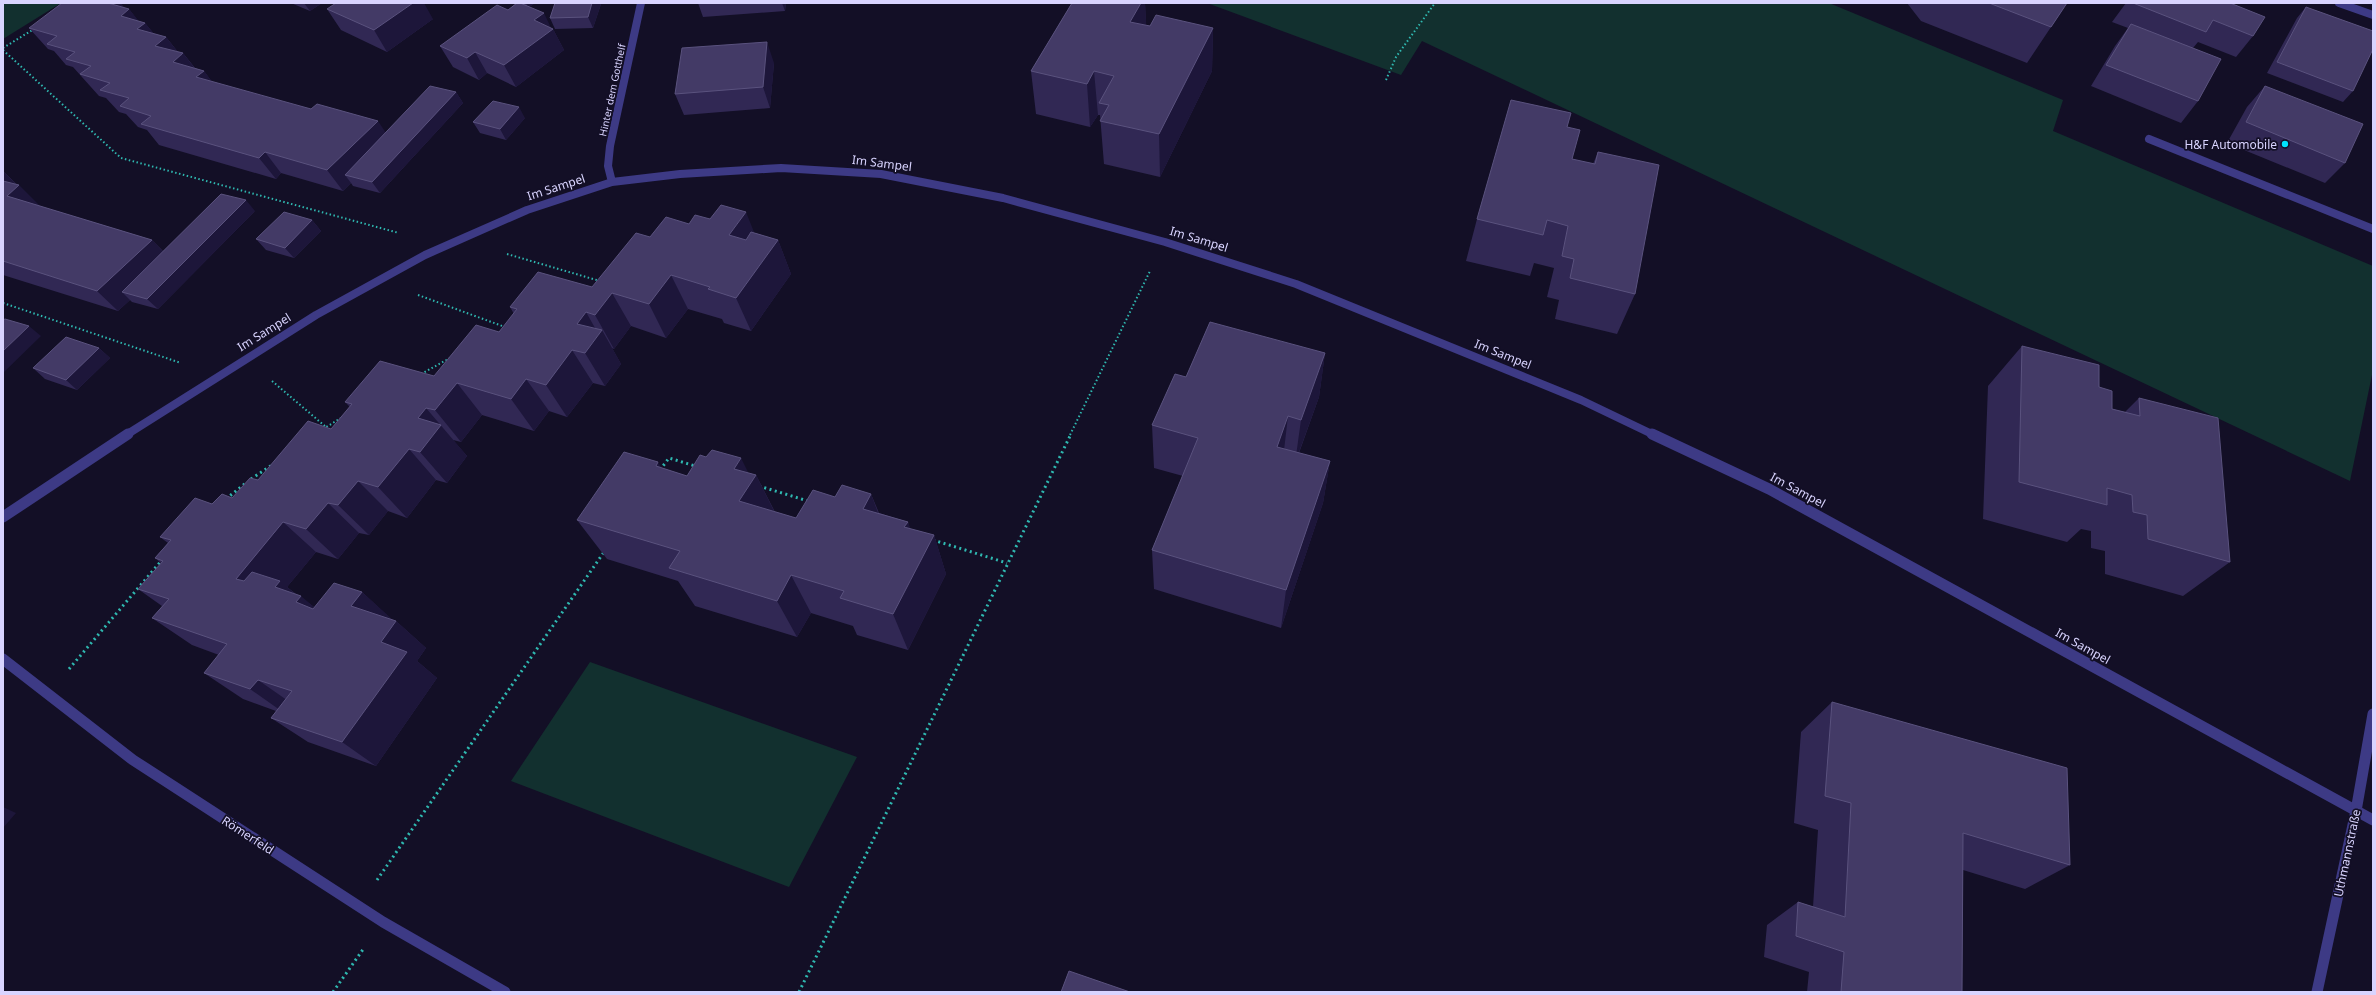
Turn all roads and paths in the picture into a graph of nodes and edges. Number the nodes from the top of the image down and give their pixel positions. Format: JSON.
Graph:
{"nodes":[{"id":1,"x":642,"y":3,"type":"edge"},
{"id":2,"x":1435,"y":3,"type":"edge"},
{"id":3,"x":2339,"y":3,"type":"edge"},
{"id":4,"x":2373,"y":15,"type":"edge"},
{"id":5,"x":37,"y":28,"type":"edge"},
{"id":6,"x":3,"y":49,"type":"edge"},
{"id":7,"x":1386,"y":80,"type":"dead end"},
{"id":8,"x":2149,"y":139,"type":"dead end"},
{"id":9,"x":612,"y":182,"type":"junction"},
{"id":10,"x":2373,"y":229,"type":"edge"},
{"id":11,"x":458,"y":240,"type":"junction"},
{"id":12,"x":1165,"y":242,"type":"junction"},
{"id":13,"x":425,"y":255,"type":"junction"},
{"id":14,"x":380,"y":280,"type":"junction"},
{"id":15,"x":604,"y":282,"type":"edge"},
{"id":16,"x":3,"y":303,"type":"edge"},
{"id":17,"x":502,"y":332,"type":"edge"},
{"id":18,"x":460,"y":353,"type":"edge"},
{"id":19,"x":246,"y":359,"type":"junction"},
{"id":20,"x":418,"y":375,"type":"edge"},
{"id":21,"x":207,"y":383,"type":"junction"},
{"id":22,"x":346,"y":416,"type":"edge"},
{"id":23,"x":326,"y":427,"type":"junction"},
{"id":24,"x":320,"y":431,"type":"edge"},
{"id":25,"x":275,"y":462,"type":"edge"},
{"id":26,"x":699,"y":467,"type":"edge"},
{"id":27,"x":660,"y":471,"type":"edge"},
{"id":28,"x":751,"y":484,"type":"edge"},
{"id":29,"x":812,"y":502,"type":"edge"},
{"id":30,"x":220,"y":504,"type":"edge"},
{"id":31,"x":3,"y":517,"type":"edge"},
{"id":32,"x":932,"y":540,"type":"edge"},
{"id":33,"x":606,"y":549,"type":"edge"},
{"id":34,"x":164,"y":558,"type":"edge"},
{"id":35,"x":1007,"y":563,"type":"junction"},
{"id":36,"x":3,"y":659,"type":"edge"},
{"id":37,"x":48,"y":694,"type":"junction"},
{"id":38,"x":2373,"y":714,"type":"edge"},
{"id":39,"x":2356,"y":811,"type":"junction"},
{"id":40,"x":2373,"y":820,"type":"edge"},
{"id":41,"x":359,"y":906,"type":"junction"},
{"id":42,"x":383,"y":922,"type":"junction"},
{"id":43,"x":333,"y":992,"type":"edge"},
{"id":44,"x":505,"y":992,"type":"edge"},
{"id":45,"x":799,"y":992,"type":"edge"},
{"id":46,"x":2317,"y":992,"type":"edge"}],
"edges":[{"from":1,"to":9,"type":"street","name":"Hinter dem Gotthelf"},
{"from":2,"to":7,"type":"path"},
{"from":3,"to":4,"type":"street"},
{"from":5,"to":6,"type":"path"},
{"from":6,"to":13,"type":"path"},
{"from":8,"to":10,"type":"street"},
{"from":9,"to":11,"type":"street","name":"Im Sampel"},
{"from":9,"to":12,"type":"street","name":"Im Sampel"},
{"from":11,"to":13,"type":"street","name":"Im Sampel"},
{"from":11,"to":15,"type":"path"},
{"from":12,"to":35,"type":"path"},
{"from":12,"to":39,"type":"street","name":"Im Sampel"},
{"from":13,"to":14,"type":"street","name":"Im Sampel"},
{"from":14,"to":17,"type":"path"},
{"from":14,"to":19,"type":"street","name":"Im Sampel"},
{"from":16,"to":21,"type":"path"},
{"from":18,"to":20,"type":"path"},
{"from":19,"to":21,"type":"street","name":"Im Sampel"},
{"from":19,"to":23,"type":"path"},
{"from":21,"to":31,"type":"street","name":"Im Sampel"},
{"from":22,"to":23,"type":"path"},
{"from":23,"to":24,"type":"path"},
{"from":25,"to":30,"type":"path"},
{"from":26,"to":27,"type":"path"},
{"from":28,"to":29,"type":"path"},
{"from":32,"to":35,"type":"path"},
{"from":33,"to":41,"type":"path"},
{"from":34,"to":37,"type":"path"},
{"from":35,"to":45,"type":"path"},
{"from":36,"to":37,"type":"street","name":"Römerfeld"},
{"from":37,"to":41,"type":"street","name":"Römerfeld"},
{"from":38,"to":39,"type":"street","name":"Uthmannstraße"},
{"from":39,"to":40,"type":"street","name":"Im Sampel"},
{"from":39,"to":46,"type":"street","name":"Uthmannstraße"},
{"from":41,"to":42,"type":"street","name":"Römerfeld"},
{"from":42,"to":43,"type":"path"},
{"from":42,"to":44,"type":"street","name":"Römerfeld"}]}
